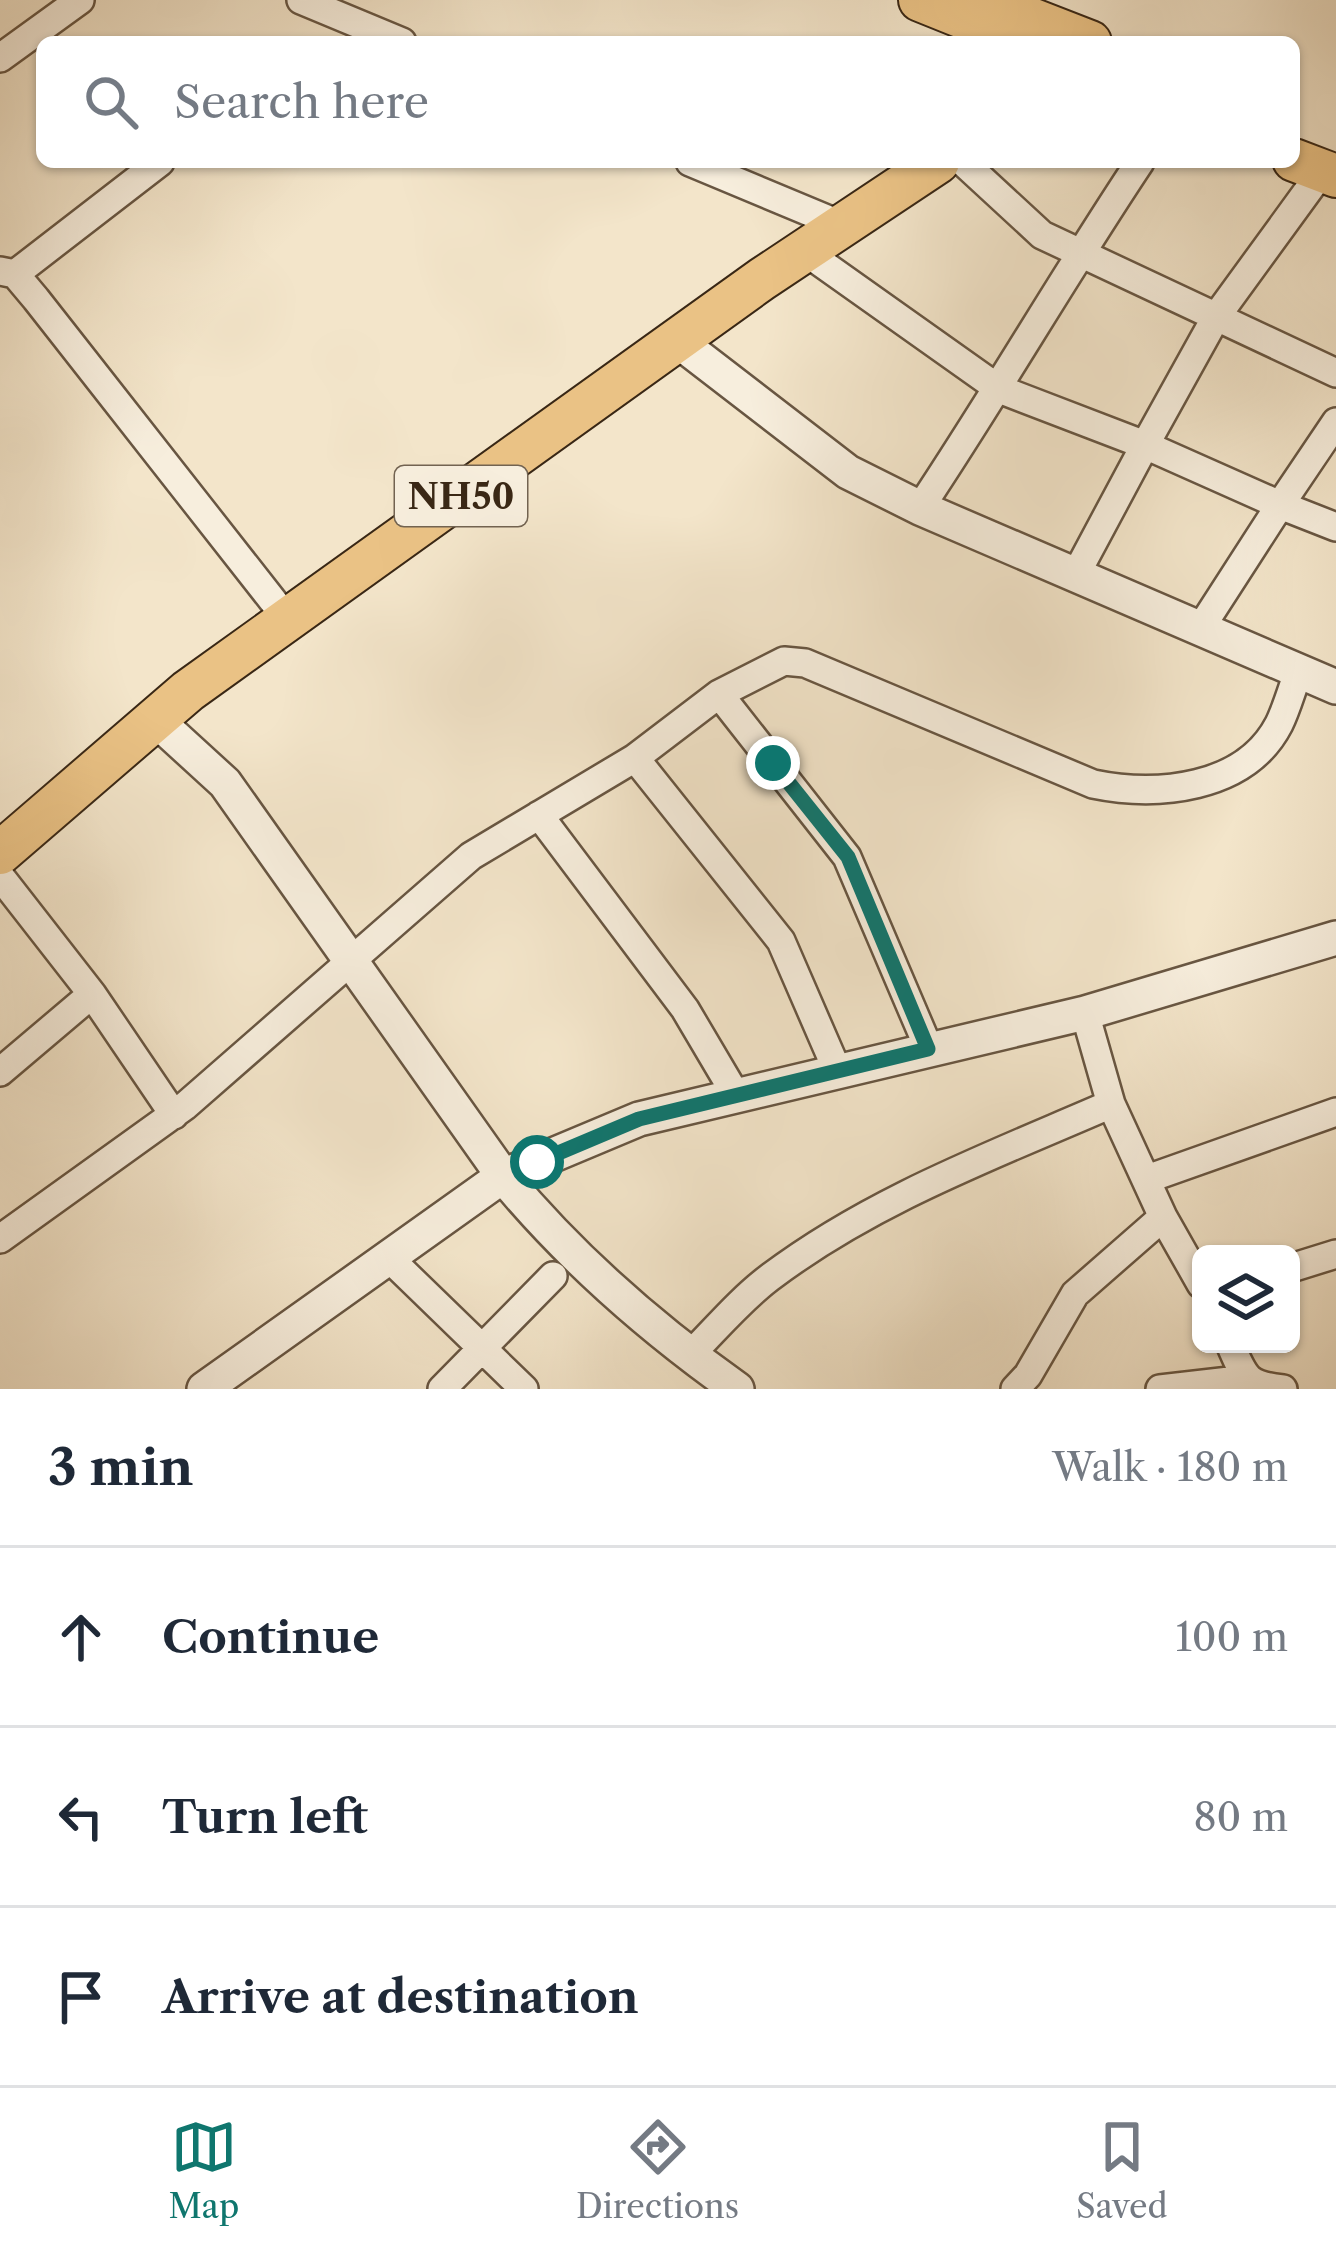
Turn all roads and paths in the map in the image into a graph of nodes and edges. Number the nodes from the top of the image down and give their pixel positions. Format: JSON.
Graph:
{"nodes":[{"id":1,"x":79,"y":0,"type":"edge"},
{"id":2,"x":301,"y":0,"type":"edge"},
{"id":3,"x":920,"y":0,"type":"edge"},
{"id":4,"x":1003,"y":16,"type":"edge"},
{"id":5,"x":388,"y":36,"type":"edge"},
{"id":6,"x":1069,"y":36,"type":"edge"},
{"id":7,"x":0,"y":58,"type":"edge"},
{"id":8,"x":1300,"y":137,"type":"edge"},
{"id":9,"x":1322,"y":163,"type":"edge"},
{"id":10,"x":152,"y":168,"type":"edge"},
{"id":11,"x":704,"y":168,"type":"edge"},
{"id":12,"x":929,"y":168,"type":"edge"},
{"id":13,"x":970,"y":168,"type":"edge"},
{"id":14,"x":1136,"y":168,"type":"edge"},
{"id":15,"x":842,"y":225,"type":"junction"},
{"id":16,"x":803,"y":250,"type":"junction"},
{"id":17,"x":1078,"y":254,"type":"junction"},
{"id":18,"x":8,"y":273,"type":"edge"},
{"id":19,"x":1216,"y":317,"type":"junction"},
{"id":20,"x":678,"y":341,"type":"junction"},
{"id":21,"x":1336,"y":373,"type":"edge"},
{"id":22,"x":999,"y":389,"type":"junction"},
{"id":23,"x":1336,"y":422,"type":"edge"},
{"id":24,"x":1144,"y":445,"type":"junction"},
{"id":25,"x":1280,"y":506,"type":"junction"},
{"id":26,"x":920,"y":508,"type":"junction"},
{"id":27,"x":1336,"y":527,"type":"edge"},
{"id":28,"x":1076,"y":576,"type":"junction"},
{"id":29,"x":288,"y":620,"type":"junction"},
{"id":30,"x":1200,"y":628,"type":"junction"},
{"id":31,"x":1299,"y":671,"type":"junction"},
{"id":32,"x":1336,"y":687,"type":"edge"},
{"id":33,"x":719,"y":694,"type":"junction"},
{"id":34,"x":155,"y":719,"type":"junction"},
{"id":35,"x":635,"y":758,"type":"junction"},
{"id":36,"x":539,"y":815,"type":"junction"},
{"id":37,"x":0,"y":853,"type":"edge"},
{"id":38,"x":0,"y":875,"type":"edge"},
{"id":39,"x":1336,"y":938,"type":"edge"},
{"id":40,"x":354,"y":962,"type":"junction"},
{"id":41,"x":92,"y":994,"type":"junction"},
{"id":42,"x":1085,"y":1013,"type":"junction"},
{"id":43,"x":928,"y":1049,"type":"junction"},
{"id":44,"x":837,"y":1070,"type":"junction"},
{"id":45,"x":0,"y":1072,"type":"edge"},
{"id":46,"x":736,"y":1097,"type":"junction"},
{"id":47,"x":1112,"y":1103,"type":"junction"},
{"id":48,"x":1336,"y":1112,"type":"edge"},
{"id":49,"x":174,"y":1115,"type":"junction"},
{"id":50,"x":502,"y":1176,"type":"junction"},
{"id":51,"x":1147,"y":1179,"type":"junction"},
{"id":52,"x":1163,"y":1217,"type":"junction"},
{"id":53,"x":0,"y":1239,"type":"edge"},
{"id":54,"x":1336,"y":1254,"type":"edge"},
{"id":55,"x":387,"y":1256,"type":"junction"},
{"id":56,"x":1300,"y":1265,"type":"edge"},
{"id":57,"x":1192,"y":1268,"type":"edge"},
{"id":58,"x":553,"y":1276,"type":"dead end"},
{"id":59,"x":484,"y":1351,"type":"junction"},
{"id":60,"x":1234,"y":1353,"type":"edge"},
{"id":61,"x":690,"y":1355,"type":"junction"},
{"id":62,"x":1246,"y":1379,"type":"junction"},
{"id":63,"x":204,"y":1389,"type":"edge"},
{"id":64,"x":442,"y":1389,"type":"edge"},
{"id":65,"x":524,"y":1389,"type":"edge"},
{"id":66,"x":737,"y":1389,"type":"edge"},
{"id":67,"x":1015,"y":1389,"type":"edge"},
{"id":68,"x":1160,"y":1389,"type":"edge"},
{"id":69,"x":1283,"y":1389,"type":"edge"}],
"edges":[{"from":1,"to":7,"type":"street"},
{"from":2,"to":5,"type":"street"},
{"from":3,"to":4,"type":"highway"},
{"from":4,"to":6,"type":"highway"},
{"from":8,"to":9,"type":"highway"},
{"from":9,"to":19,"type":"street"},
{"from":10,"to":18,"type":"street"},
{"from":11,"to":15,"type":"street"},
{"from":12,"to":15,"type":"highway","number":"NH50"},
{"from":13,"to":17,"type":"street"},
{"from":14,"to":17,"type":"street"},
{"from":15,"to":16,"type":"highway","number":"NH50"},
{"from":16,"to":20,"type":"highway","number":"NH50"},
{"from":16,"to":22,"type":"street"},
{"from":17,"to":19,"type":"street"},
{"from":17,"to":22,"type":"street"},
{"from":18,"to":29,"type":"street"},
{"from":19,"to":21,"type":"street"},
{"from":19,"to":24,"type":"street"},
{"from":20,"to":26,"type":"street"},
{"from":20,"to":29,"type":"highway","number":"NH50"},
{"from":22,"to":24,"type":"street"},
{"from":22,"to":26,"type":"street"},
{"from":23,"to":25,"type":"street"},
{"from":24,"to":25,"type":"street"},
{"from":24,"to":28,"type":"street"},
{"from":25,"to":27,"type":"street"},
{"from":25,"to":30,"type":"street"},
{"from":26,"to":28,"type":"street"},
{"from":28,"to":30,"type":"street"},
{"from":29,"to":34,"type":"highway","number":"NH50"},
{"from":30,"to":31,"type":"street"},
{"from":31,"to":32,"type":"street"},
{"from":31,"to":33,"type":"street"},
{"from":33,"to":35,"type":"street"},
{"from":33,"to":43,"type":"street"},
{"from":34,"to":37,"type":"highway","number":"NH50"},
{"from":34,"to":40,"type":"street"},
{"from":35,"to":36,"type":"street"},
{"from":35,"to":44,"type":"street"},
{"from":36,"to":40,"type":"street"},
{"from":36,"to":46,"type":"street"},
{"from":38,"to":41,"type":"street"},
{"from":39,"to":42,"type":"street"},
{"from":40,"to":49,"type":"street"},
{"from":40,"to":50,"type":"street"},
{"from":41,"to":45,"type":"street"},
{"from":41,"to":49,"type":"street"},
{"from":42,"to":43,"type":"street"},
{"from":42,"to":47,"type":"street"},
{"from":43,"to":44,"type":"street"},
{"from":44,"to":46,"type":"street"},
{"from":46,"to":50,"type":"street"},
{"from":47,"to":51,"type":"street"},
{"from":47,"to":61,"type":"street"},
{"from":48,"to":51,"type":"street"},
{"from":49,"to":53,"type":"street"},
{"from":50,"to":55,"type":"street"},
{"from":50,"to":61,"type":"street"},
{"from":51,"to":52,"type":"street"},
{"from":52,"to":57,"type":"street"},
{"from":52,"to":67,"type":"street"},
{"from":54,"to":56,"type":"street"},
{"from":55,"to":59,"type":"street"},
{"from":55,"to":63,"type":"street"},
{"from":58,"to":59,"type":"street"},
{"from":59,"to":64,"type":"street"},
{"from":59,"to":65,"type":"street"},
{"from":60,"to":62,"type":"street"},
{"from":61,"to":66,"type":"street"},
{"from":62,"to":68,"type":"street"},
{"from":62,"to":69,"type":"street"}]}
